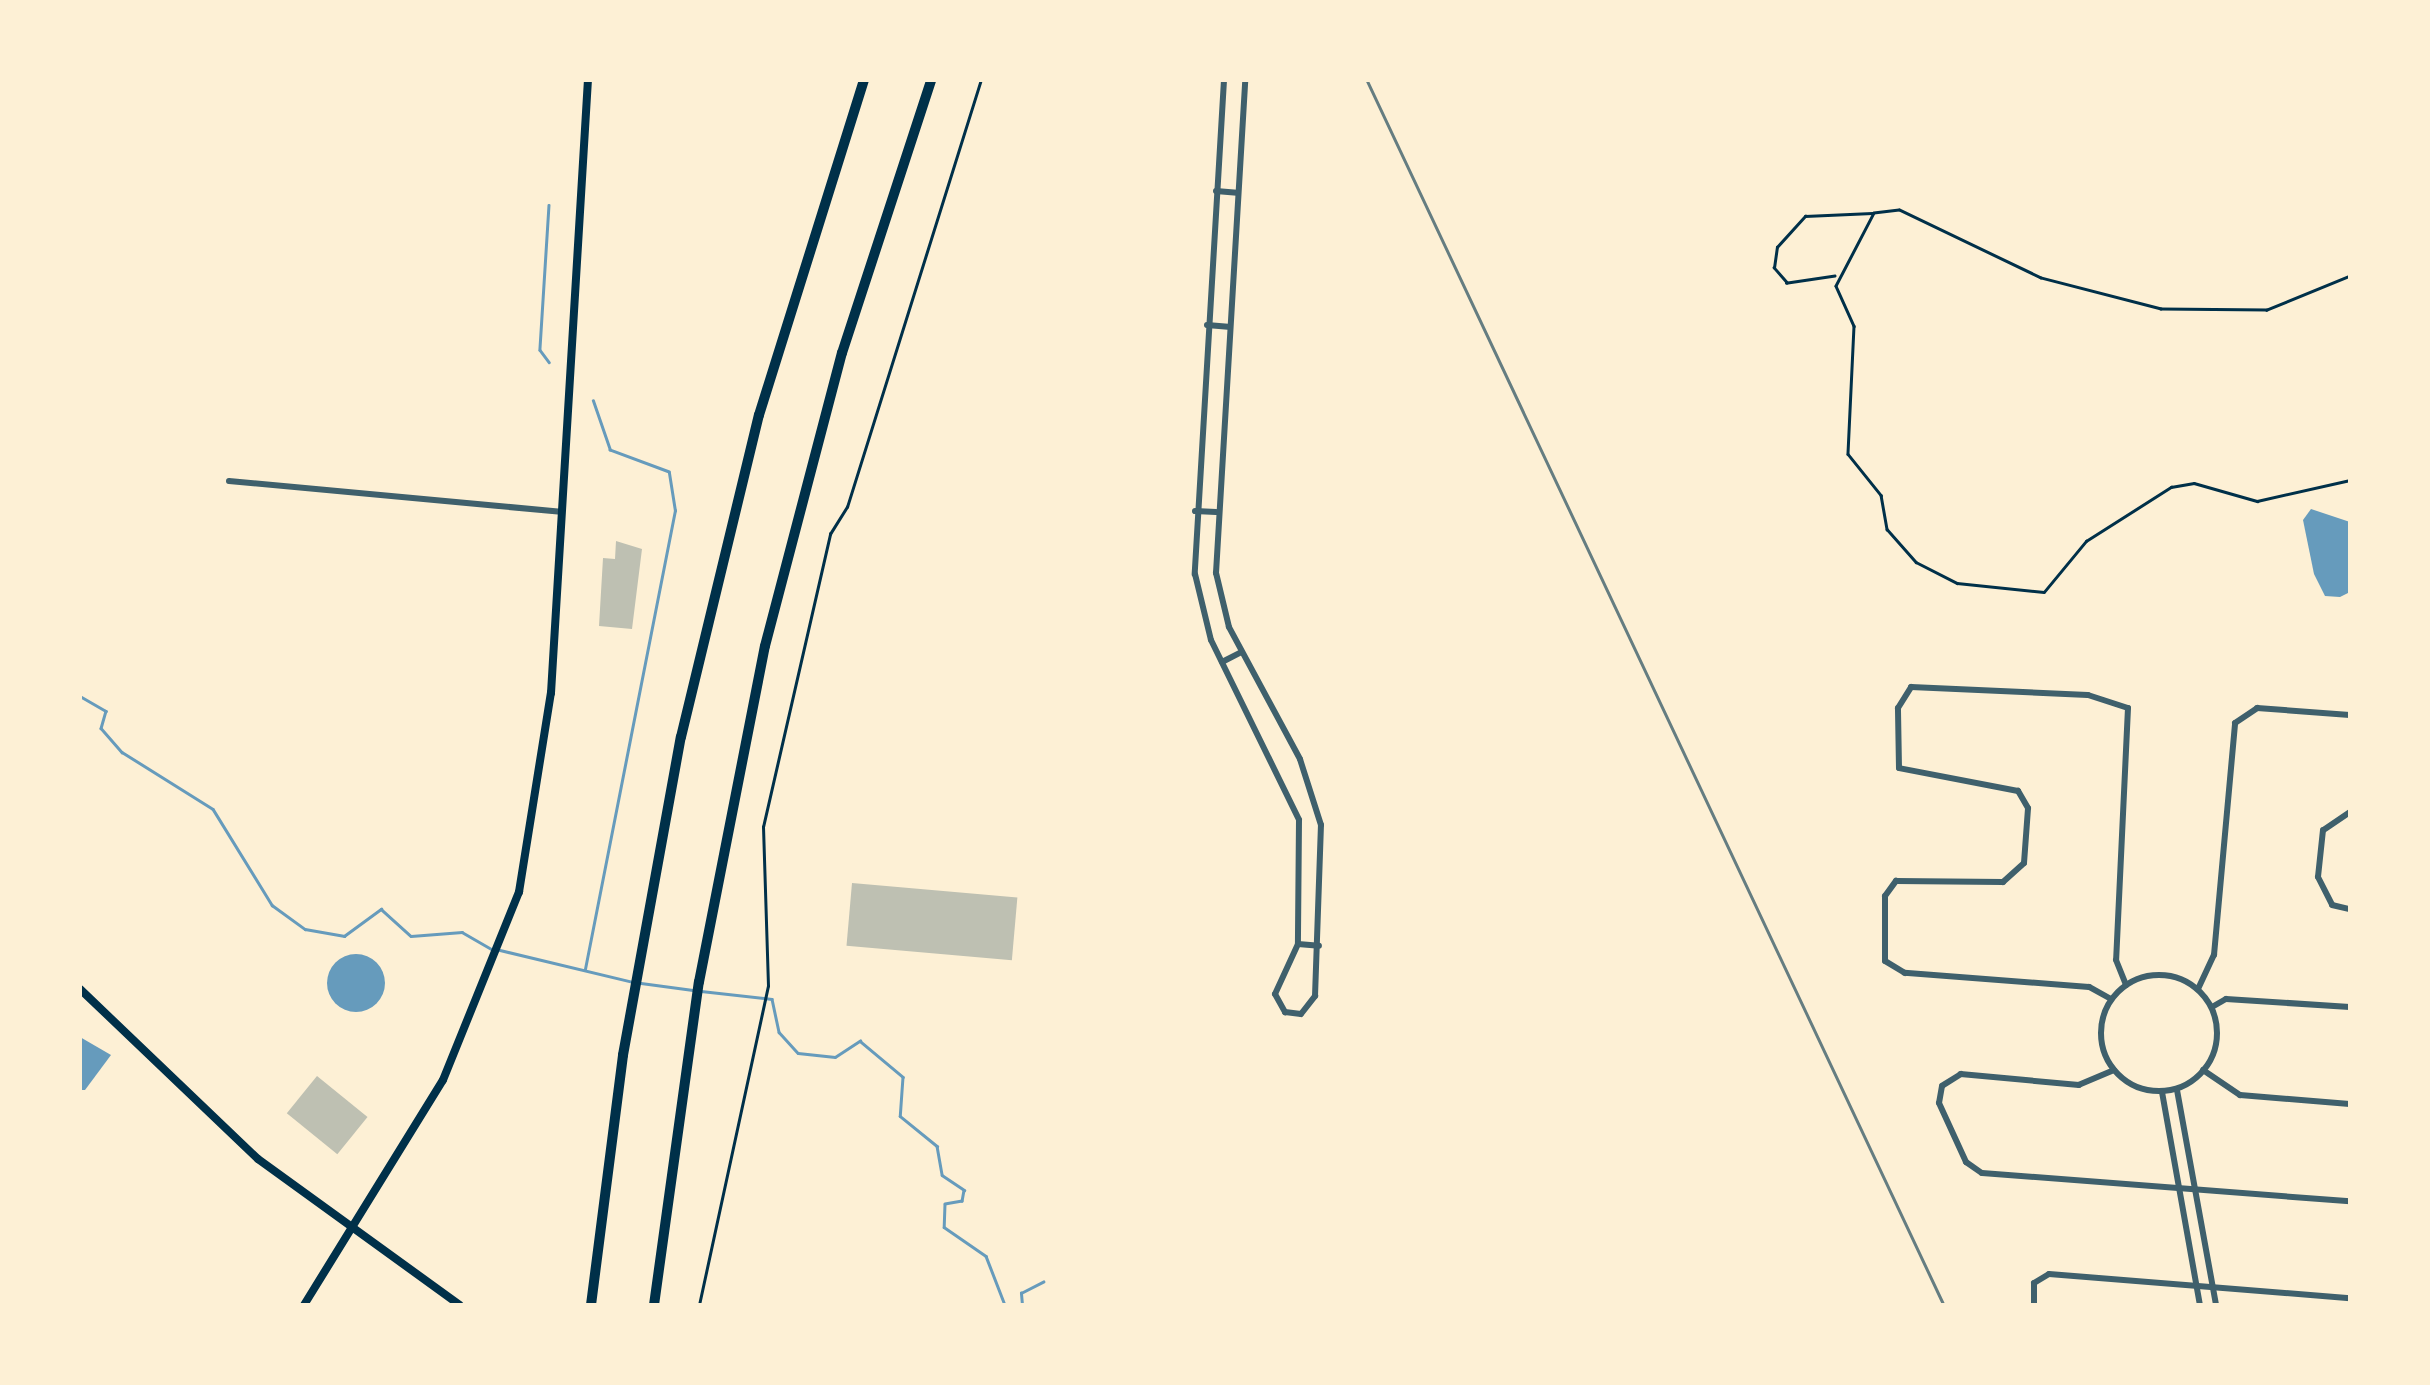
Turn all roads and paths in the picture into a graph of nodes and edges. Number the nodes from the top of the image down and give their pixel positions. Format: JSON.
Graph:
{"nodes":[{"id":1,"x":588,"y":80,"type":"edge"},
{"id":2,"x":864,"y":80,"type":"edge"},
{"id":3,"x":930,"y":80,"type":"edge"},
{"id":4,"x":981,"y":80,"type":"edge"},
{"id":5,"x":1224,"y":80,"type":"edge"},
{"id":6,"x":1245,"y":80,"type":"edge"},
{"id":7,"x":1216,"y":191,"type":"junction"},
{"id":8,"x":1237,"y":193,"type":"junction"},
{"id":9,"x":1874,"y":214,"type":"junction"},
{"id":10,"x":1836,"y":275,"type":"junction"},
{"id":11,"x":2350,"y":276,"type":"edge"},
{"id":12,"x":1207,"y":325,"type":"junction"},
{"id":13,"x":1228,"y":326,"type":"junction"},
{"id":14,"x":2350,"y":480,"type":"edge"},
{"id":15,"x":228,"y":481,"type":"dead end"},
{"id":16,"x":561,"y":512,"type":"junction"},
{"id":17,"x":1195,"y":512,"type":"junction"},
{"id":18,"x":1216,"y":512,"type":"junction"},
{"id":19,"x":1240,"y":653,"type":"junction"},
{"id":20,"x":1222,"y":662,"type":"junction"},
{"id":21,"x":2350,"y":715,"type":"edge"},
{"id":22,"x":2350,"y":812,"type":"edge"},
{"id":23,"x":2350,"y":909,"type":"edge"},
{"id":24,"x":1298,"y":944,"type":"junction"},
{"id":25,"x":1319,"y":946,"type":"junction"},
{"id":26,"x":2126,"y":985,"type":"junction"},
{"id":27,"x":80,"y":989,"type":"edge"},
{"id":28,"x":2198,"y":989,"type":"junction"},
{"id":29,"x":2111,"y":999,"type":"junction"},
{"id":30,"x":2212,"y":1007,"type":"junction"},
{"id":31,"x":2350,"y":1007,"type":"edge"},
{"id":32,"x":2114,"y":1070,"type":"junction"},
{"id":33,"x":2203,"y":1070,"type":"junction"},
{"id":34,"x":2177,"y":1089,"type":"junction"},
{"id":35,"x":2162,"y":1092,"type":"junction"},
{"id":36,"x":2350,"y":1104,"type":"edge"},
{"id":37,"x":2179,"y":1189,"type":"junction"},
{"id":38,"x":2194,"y":1190,"type":"junction"},
{"id":39,"x":2350,"y":1201,"type":"edge"},
{"id":40,"x":352,"y":1233,"type":"junction"},
{"id":41,"x":2198,"y":1287,"type":"junction"},
{"id":42,"x":2213,"y":1289,"type":"junction"},
{"id":43,"x":2350,"y":1298,"type":"edge"},
{"id":44,"x":304,"y":1305,"type":"edge"},
{"id":45,"x":460,"y":1305,"type":"edge"},
{"id":46,"x":592,"y":1305,"type":"edge"},
{"id":47,"x":654,"y":1305,"type":"edge"},
{"id":48,"x":699,"y":1305,"type":"edge"},
{"id":49,"x":2034,"y":1305,"type":"edge"},
{"id":50,"x":2200,"y":1305,"type":"edge"},
{"id":51,"x":2216,"y":1305,"type":"edge"}],
"edges":[{"from":1,"to":16,"type":"main road"},
{"from":2,"to":46,"type":"highway"},
{"from":3,"to":47,"type":"highway"},
{"from":4,"to":48,"type":"path"},
{"from":5,"to":7,"type":"street"},
{"from":6,"to":8,"type":"street"},
{"from":7,"to":8,"type":"street"},
{"from":7,"to":12,"type":"street"},
{"from":8,"to":13,"type":"street"},
{"from":9,"to":10,"type":"path"},
{"from":9,"to":10,"type":"path"},
{"from":9,"to":11,"type":"path"},
{"from":10,"to":14,"type":"path"},
{"from":12,"to":13,"type":"street"},
{"from":12,"to":17,"type":"street"},
{"from":13,"to":18,"type":"street"},
{"from":15,"to":16,"type":"street"},
{"from":16,"to":40,"type":"main road"},
{"from":17,"to":18,"type":"street"},
{"from":17,"to":20,"type":"street"},
{"from":18,"to":19,"type":"street"},
{"from":19,"to":20,"type":"street"},
{"from":19,"to":25,"type":"street"},
{"from":20,"to":24,"type":"street"},
{"from":21,"to":28,"type":"street"},
{"from":22,"to":23,"type":"street"},
{"from":24,"to":25,"type":"street"},
{"from":24,"to":25,"type":"street"},
{"from":26,"to":28,"type":"street"},
{"from":26,"to":29,"type":"street"},
{"from":26,"to":29,"type":"street"},
{"from":27,"to":40,"type":"main road"},
{"from":28,"to":30,"type":"street"},
{"from":29,"to":32,"type":"street"},
{"from":30,"to":31,"type":"street"},
{"from":30,"to":33,"type":"street"},
{"from":32,"to":35,"type":"street"},
{"from":32,"to":37,"type":"street"},
{"from":33,"to":34,"type":"street"},
{"from":33,"to":36,"type":"street"},
{"from":34,"to":35,"type":"street"},
{"from":34,"to":38,"type":"street"},
{"from":35,"to":37,"type":"street"},
{"from":37,"to":38,"type":"street"},
{"from":37,"to":41,"type":"street"},
{"from":38,"to":39,"type":"street"},
{"from":38,"to":42,"type":"street"},
{"from":40,"to":44,"type":"main road"},
{"from":40,"to":45,"type":"main road"},
{"from":41,"to":42,"type":"street"},
{"from":41,"to":49,"type":"street"},
{"from":41,"to":50,"type":"street"},
{"from":42,"to":43,"type":"street"},
{"from":42,"to":51,"type":"street"}]}
